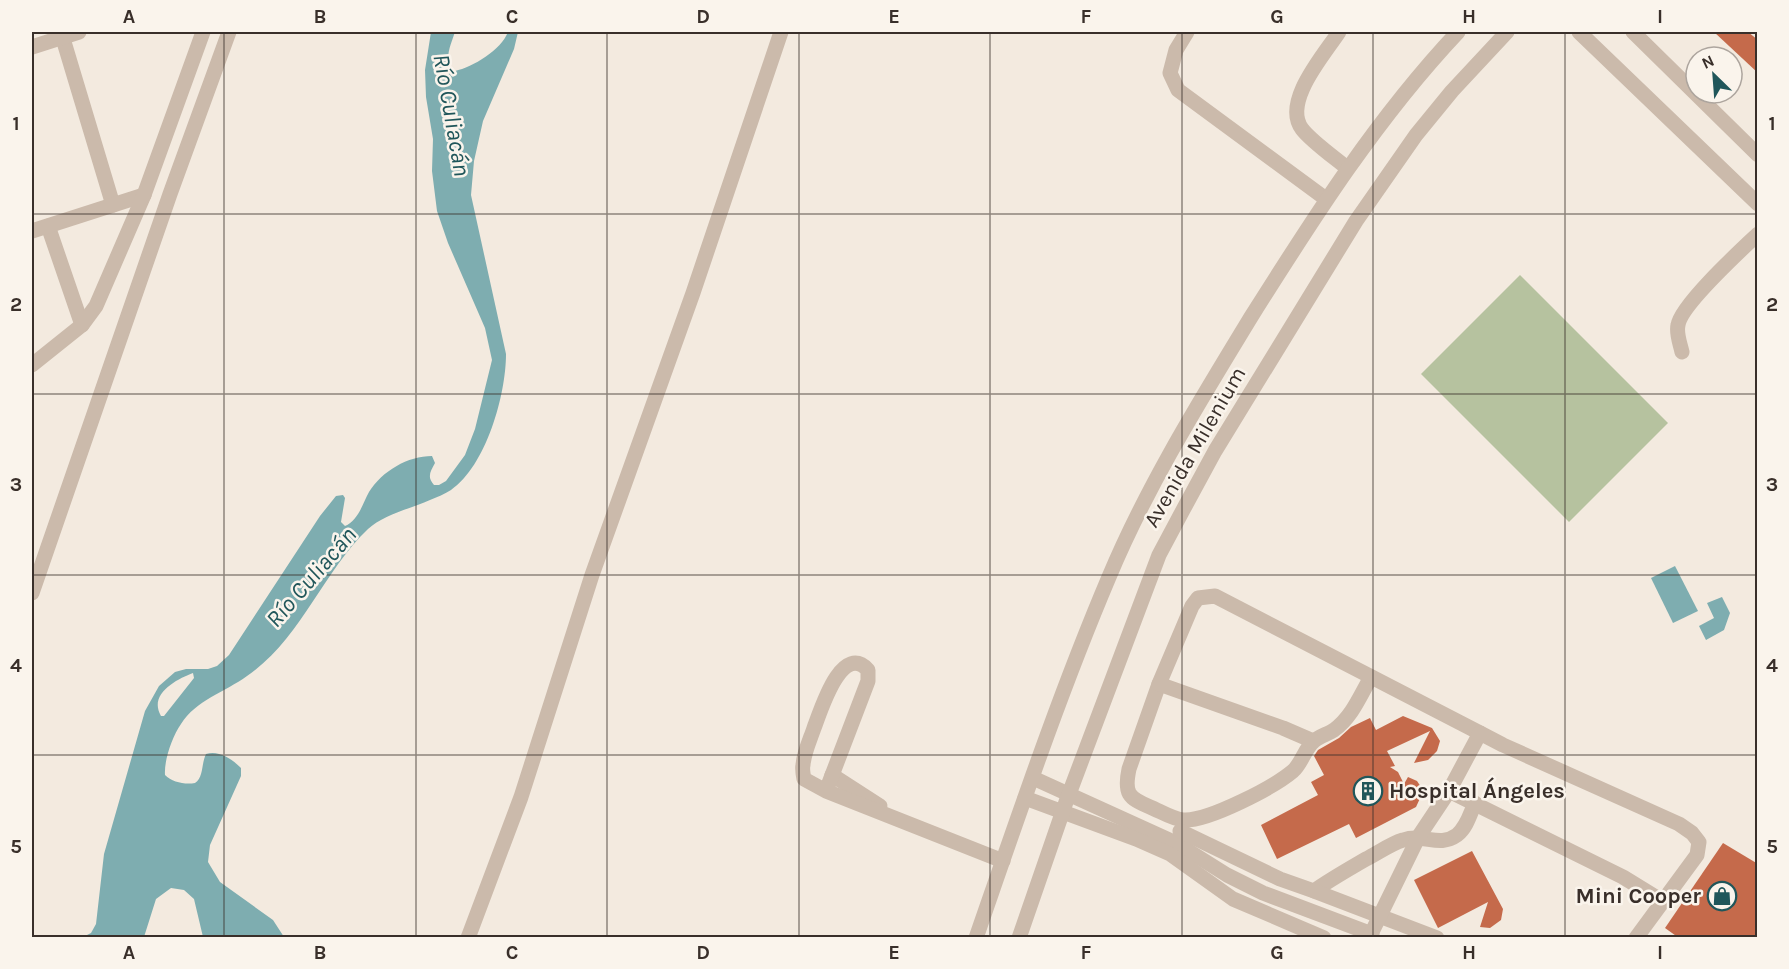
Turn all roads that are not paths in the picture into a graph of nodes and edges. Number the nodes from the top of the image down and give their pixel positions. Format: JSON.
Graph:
{"nodes":[{"id":1,"x":79,"y":32,"type":"edge"},
{"id":2,"x":203,"y":32,"type":"edge"},
{"id":3,"x":229,"y":32,"type":"edge"},
{"id":4,"x":782,"y":32,"type":"edge"},
{"id":5,"x":1187,"y":32,"type":"edge"},
{"id":6,"x":1339,"y":32,"type":"edge"},
{"id":7,"x":1458,"y":32,"type":"edge"},
{"id":8,"x":1507,"y":32,"type":"edge"},
{"id":9,"x":1579,"y":32,"type":"edge"},
{"id":10,"x":1633,"y":32,"type":"edge"},
{"id":11,"x":61,"y":34,"type":"edge"},
{"id":12,"x":32,"y":46,"type":"edge"},
{"id":13,"x":1758,"y":156,"type":"edge"},
{"id":14,"x":1347,"y":168,"type":"junction"},
{"id":15,"x":144,"y":195,"type":"junction"},
{"id":16,"x":1326,"y":199,"type":"junction"},
{"id":17,"x":1758,"y":204,"type":"edge"},
{"id":18,"x":113,"y":205,"type":"junction"},
{"id":19,"x":48,"y":226,"type":"junction"},
{"id":20,"x":32,"y":231,"type":"edge"},
{"id":21,"x":1758,"y":234,"type":"edge"},
{"id":22,"x":82,"y":325,"type":"junction"},
{"id":23,"x":1682,"y":352,"type":"dead end"},
{"id":24,"x":32,"y":365,"type":"edge"},
{"id":25,"x":32,"y":593,"type":"edge"},
{"id":26,"x":1371,"y":677,"type":"junction"},
{"id":27,"x":1159,"y":684,"type":"junction"},
{"id":28,"x":1480,"y":733,"type":"junction"},
{"id":29,"x":1313,"y":741,"type":"junction"},
{"id":30,"x":832,"y":775,"type":"junction"},
{"id":31,"x":1033,"y":778,"type":"junction"},
{"id":32,"x":826,"y":791,"type":"junction"},
{"id":33,"x":1449,"y":791,"type":"junction"},
{"id":34,"x":1069,"y":793,"type":"junction"},
{"id":35,"x":1025,"y":798,"type":"junction"},
{"id":36,"x":1475,"y":803,"type":"junction"},
{"id":37,"x":1063,"y":812,"type":"junction"},
{"id":38,"x":902,"y":821,"type":"junction"},
{"id":39,"x":1419,"y":836,"type":"junction"},
{"id":40,"x":1178,"y":837,"type":"junction"},
{"id":41,"x":1003,"y":861,"type":"junction"},
{"id":42,"x":1314,"y":891,"type":"junction"},
{"id":43,"x":1662,"y":901,"type":"junction"},
{"id":44,"x":1381,"y":915,"type":"junction"},
{"id":45,"x":1370,"y":936,"type":"edge"},
{"id":46,"x":468,"y":938,"type":"edge"},
{"id":47,"x":976,"y":938,"type":"edge"},
{"id":48,"x":1019,"y":938,"type":"edge"},
{"id":49,"x":1324,"y":938,"type":"edge"},
{"id":50,"x":1437,"y":938,"type":"edge"},
{"id":51,"x":1636,"y":938,"type":"edge"}],
"edges":[{"from":1,"to":11,"type":"street"},
{"from":2,"to":15,"type":"street"},
{"from":3,"to":25,"type":"street"},
{"from":4,"to":46,"type":"street"},
{"from":5,"to":16,"type":"street"},
{"from":6,"to":14,"type":"street"},
{"from":7,"to":14,"type":"street","name":"Avenida Milenium"},
{"from":8,"to":34,"type":"street","name":"Avenida Milenium"},
{"from":9,"to":17,"type":"street"},
{"from":10,"to":13,"type":"street"},
{"from":11,"to":12,"type":"street"},
{"from":11,"to":18,"type":"street"},
{"from":14,"to":16,"type":"street","name":"Avenida Milenium"},
{"from":15,"to":18,"type":"street"},
{"from":15,"to":22,"type":"street"},
{"from":16,"to":31,"type":"street","name":"Avenida Milenium"},
{"from":18,"to":19,"type":"street"},
{"from":19,"to":20,"type":"street"},
{"from":19,"to":22,"type":"street"},
{"from":21,"to":23,"type":"street"},
{"from":22,"to":24,"type":"street"},
{"from":26,"to":27,"type":"street"},
{"from":26,"to":28,"type":"street"},
{"from":26,"to":29,"type":"street"},
{"from":27,"to":29,"type":"street"},
{"from":27,"to":40,"type":"street"},
{"from":28,"to":33,"type":"street"},
{"from":28,"to":43,"type":"street"},
{"from":29,"to":40,"type":"street"},
{"from":30,"to":32,"type":"street"},
{"from":30,"to":32,"type":"street"},
{"from":30,"to":38,"type":"street"},
{"from":31,"to":34,"type":"street"},
{"from":31,"to":35,"type":"street","name":"Avenida Milenium"},
{"from":32,"to":38,"type":"street"},
{"from":33,"to":36,"type":"street"},
{"from":33,"to":39,"type":"street"},
{"from":34,"to":37,"type":"street","name":"Avenida Milenium"},
{"from":34,"to":40,"type":"street"},
{"from":35,"to":37,"type":"street"},
{"from":35,"to":41,"type":"street","name":"Avenida Milenium"},
{"from":36,"to":39,"type":"street"},
{"from":36,"to":43,"type":"street"},
{"from":37,"to":40,"type":"street"},
{"from":37,"to":48,"type":"street","name":"Avenida Milenium"},
{"from":38,"to":41,"type":"street"},
{"from":39,"to":42,"type":"street"},
{"from":39,"to":44,"type":"street"},
{"from":40,"to":42,"type":"street"},
{"from":40,"to":45,"type":"street"},
{"from":40,"to":49,"type":"street"},
{"from":41,"to":47,"type":"street","name":"Avenida Milenium"},
{"from":42,"to":44,"type":"street"},
{"from":43,"to":51,"type":"street"},
{"from":44,"to":45,"type":"street"},
{"from":44,"to":50,"type":"street"}]}
